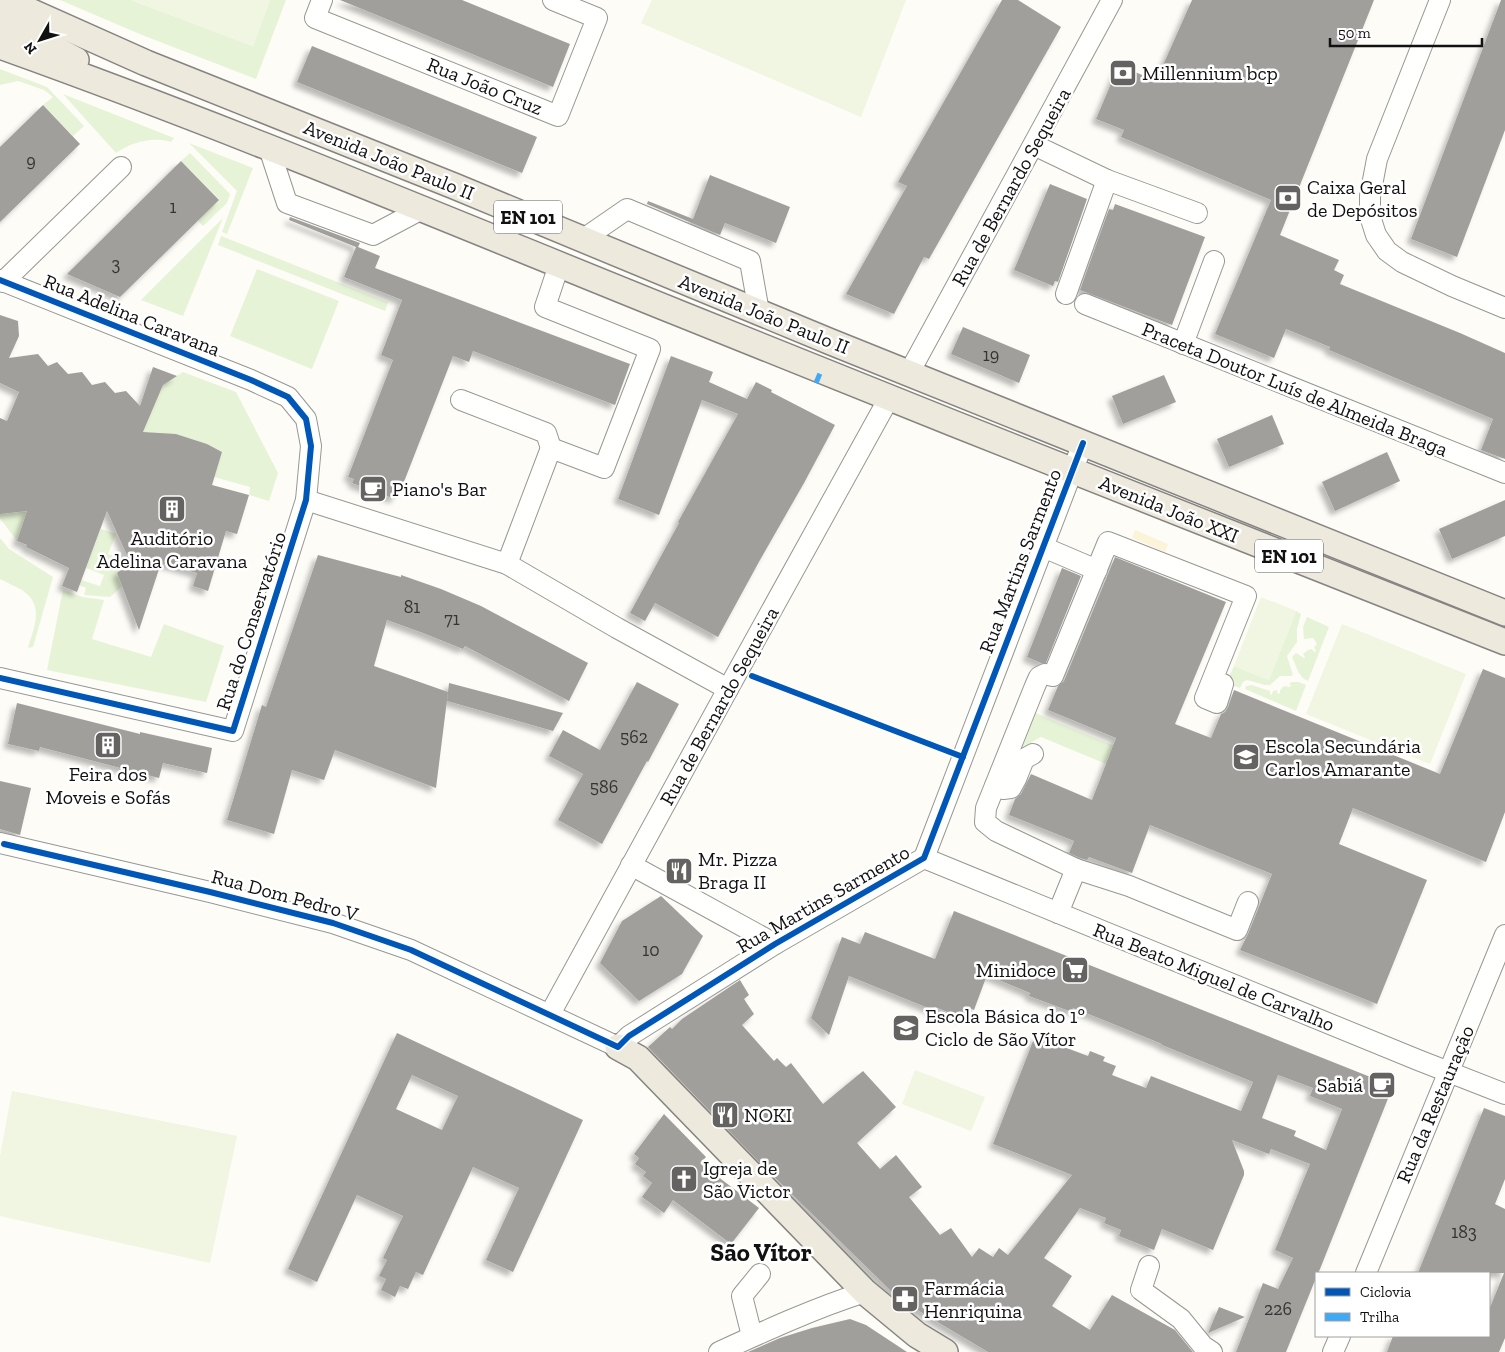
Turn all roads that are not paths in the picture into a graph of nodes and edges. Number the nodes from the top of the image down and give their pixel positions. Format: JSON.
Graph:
{"nodes":[{"id":1,"x":5,"y":0,"type":"edge"},
{"id":2,"x":322,"y":0,"type":"edge"},
{"id":3,"x":552,"y":0,"type":"edge"},
{"id":4,"x":598,"y":0,"type":"edge"},
{"id":5,"x":1112,"y":0,"type":"edge"},
{"id":6,"x":1423,"y":0,"type":"edge"},
{"id":7,"x":1440,"y":0,"type":"edge"},
{"id":8,"x":579,"y":11,"type":"junction"},
{"id":9,"x":1430,"y":22,"type":"junction"},
{"id":10,"x":4,"y":31,"type":"edge"},
{"id":11,"x":146,"y":63,"type":"junction"},
{"id":12,"x":1034,"y":146,"type":"junction"},
{"id":13,"x":269,"y":148,"type":"junction"},
{"id":14,"x":121,"y":167,"type":"dead end"},
{"id":15,"x":1107,"y":180,"type":"junction"},
{"id":16,"x":422,"y":208,"type":"junction"},
{"id":17,"x":1197,"y":213,"type":"dead end"},
{"id":18,"x":582,"y":240,"type":"junction"},
{"id":19,"x":1214,"y":261,"type":"dead end"},
{"id":20,"x":559,"y":265,"type":"junction"},
{"id":21,"x":2,"y":281,"type":"edge"},
{"id":22,"x":1066,"y":294,"type":"dead end"},
{"id":23,"x":1085,"y":304,"type":"dead end"},
{"id":24,"x":1505,"y":308,"type":"edge"},
{"id":25,"x":759,"y":312,"type":"junction"},
{"id":26,"x":1183,"y":344,"type":"junction"},
{"id":27,"x":909,"y":373,"type":"junction"},
{"id":28,"x":251,"y":380,"type":"joint"},
{"id":29,"x":889,"y":398,"type":"junction"},
{"id":30,"x":461,"y":400,"type":"dead end"},
{"id":31,"x":1083,"y":443,"type":"junction"},
{"id":32,"x":551,"y":448,"type":"junction"},
{"id":33,"x":1072,"y":470,"type":"junction"},
{"id":34,"x":1505,"y":473,"type":"edge"},
{"id":35,"x":306,"y":500,"type":"junction"},
{"id":36,"x":1043,"y":547,"type":"junction"},
{"id":37,"x":507,"y":564,"type":"junction"},
{"id":38,"x":1097,"y":570,"type":"junction"},
{"id":39,"x":1505,"y":613,"type":"edge"},
{"id":40,"x":1505,"y":642,"type":"edge"},
{"id":41,"x":2,"y":679,"type":"edge"},
{"id":42,"x":1223,"y":684,"type":"dead end"},
{"id":43,"x":728,"y":689,"type":"junction"},
{"id":44,"x":1033,"y":754,"type":"dead end"},
{"id":45,"x":995,"y":786,"type":"junction"},
{"id":46,"x":0,"y":843,"type":"edge"},
{"id":47,"x":924,"y":858,"type":"junction"},
{"id":48,"x":631,"y":865,"type":"junction"},
{"id":49,"x":1076,"y":868,"type":"junction"},
{"id":50,"x":1248,"y":902,"type":"dead end"},
{"id":51,"x":1058,"y":913,"type":"junction"},
{"id":52,"x":1505,"y":935,"type":"edge"},
{"id":53,"x":775,"y":944,"type":"junction"},
{"id":54,"x":550,"y":1014,"type":"junction"},
{"id":55,"x":618,"y":1047,"type":"junction"},
{"id":56,"x":1449,"y":1072,"type":"junction"},
{"id":57,"x":1505,"y":1094,"type":"edge"},
{"id":58,"x":1149,"y":1266,"type":"dead end"},
{"id":59,"x":1366,"y":1272,"type":"edge"},
{"id":60,"x":760,"y":1274,"type":"dead end"},
{"id":61,"x":864,"y":1292,"type":"junction"},
{"id":62,"x":752,"y":1336,"type":"junction"},
{"id":63,"x":1340,"y":1337,"type":"edge"},
{"id":64,"x":719,"y":1352,"type":"edge"},
{"id":65,"x":945,"y":1352,"type":"edge"},
{"id":66,"x":1212,"y":1352,"type":"edge"},
{"id":67,"x":1333,"y":1352,"type":"edge"}],
"edges":[{"from":1,"to":11,"type":"main road","name":"Avenida João Paulo II","number":"EN 101"},
{"from":2,"to":8,"type":"street","name":"Rua João Cruz"},
{"from":3,"to":8,"type":"street","name":"Rua João Cruz"},
{"from":4,"to":8,"type":"street"},
{"from":5,"to":12,"type":"street","name":"Rua de Bernardo Sequeira"},
{"from":6,"to":9,"type":"street"},
{"from":7,"to":9,"type":"street"},
{"from":9,"to":24,"type":"street"},
{"from":10,"to":11,"type":"main road","name":"Avenida João Paulo II"},
{"from":10,"to":13,"type":"main road","name":"Avenida João Paulo II","number":"EN 101"},
{"from":11,"to":18,"type":"main road","name":"Avenida João Paulo II","number":"EN 101"},
{"from":12,"to":15,"type":"street"},
{"from":12,"to":27,"type":"street","name":"Rua de Bernardo Sequeira"},
{"from":13,"to":16,"type":"main road","name":"Avenida João Paulo II","number":"EN 101"},
{"from":13,"to":16,"type":"street"},
{"from":14,"to":21,"type":"street","name":"Rua Adelina Caravana"},
{"from":15,"to":17,"type":"street"},
{"from":15,"to":22,"type":"street"},
{"from":16,"to":20,"type":"main road","name":"Avenida João Paulo II","number":"EN 101"},
{"from":18,"to":25,"type":"main road","name":"Avenida João Paulo II","number":"EN 101"},
{"from":18,"to":25,"type":"street"},
{"from":19,"to":26,"type":"street"},
{"from":20,"to":29,"type":"main road","name":"Avenida João Paulo II","number":"EN 101"},
{"from":20,"to":32,"type":"street"},
{"from":21,"to":28,"type":"street","name":"Rua Adelina Caravana"},
{"from":23,"to":26,"type":"street","name":"Praceta Doutor Luís de Almeida Braga"},
{"from":25,"to":27,"type":"main road","name":"Avenida João Paulo II","number":"EN 101"},
{"from":26,"to":34,"type":"street","name":"Praceta Doutor Luís de Almeida Braga"},
{"from":27,"to":31,"type":"main road","name":"Avenida João XXI","number":"EN 101"},
{"from":28,"to":35,"type":"street","name":"Rua do Conservatório"},
{"from":29,"to":33,"type":"main road","name":"Avenida João XXI","number":"EN 101"},
{"from":29,"to":43,"type":"street","name":"Rua de Bernardo Sequeira"},
{"from":30,"to":32,"type":"street"},
{"from":31,"to":33,"type":"street","name":"Rua Martins Sarmento"},
{"from":31,"to":39,"type":"main road","name":"Avenida João XXI","number":"EN 101"},
{"from":32,"to":37,"type":"street"},
{"from":33,"to":36,"type":"street","name":"Rua Martins Sarmento"},
{"from":33,"to":40,"type":"main road","name":"Avenida João XXI","number":"EN 101"},
{"from":35,"to":37,"type":"street"},
{"from":35,"to":41,"type":"street","name":"Rua do Conservatório"},
{"from":36,"to":38,"type":"street"},
{"from":36,"to":47,"type":"street","name":"Rua Martins Sarmento"},
{"from":37,"to":43,"type":"street"},
{"from":38,"to":42,"type":"street"},
{"from":38,"to":45,"type":"street"},
{"from":43,"to":48,"type":"street","name":"Rua de Bernardo Sequeira"},
{"from":44,"to":45,"type":"street"},
{"from":45,"to":49,"type":"street"},
{"from":46,"to":54,"type":"street","name":"Rua Dom Pedro V"},
{"from":47,"to":51,"type":"street","name":"Rua Beato Miguel de Carvalho"},
{"from":47,"to":53,"type":"street","name":"Rua Martins Sarmento"},
{"from":48,"to":53,"type":"street"},
{"from":48,"to":54,"type":"street","name":"Rua de Bernardo Sequeira"},
{"from":49,"to":50,"type":"street"},
{"from":49,"to":51,"type":"street"},
{"from":51,"to":56,"type":"street","name":"Rua Beato Miguel de Carvalho"},
{"from":52,"to":56,"type":"street","name":"Rua da Restauração"},
{"from":53,"to":55,"type":"street","name":"Rua Martins Sarmento"},
{"from":54,"to":55,"type":"street","name":"Rua Dom Pedro V"},
{"from":55,"to":61,"type":"main road"},
{"from":56,"to":57,"type":"street","name":"Rua Beato Miguel de Carvalho"},
{"from":56,"to":59,"type":"street","name":"Rua da Restauração"},
{"from":58,"to":66,"type":"street"},
{"from":60,"to":62,"type":"street"},
{"from":61,"to":62,"type":"street"},
{"from":61,"to":65,"type":"main road"},
{"from":62,"to":64,"type":"street"},
{"from":63,"to":67,"type":"street"}]}
